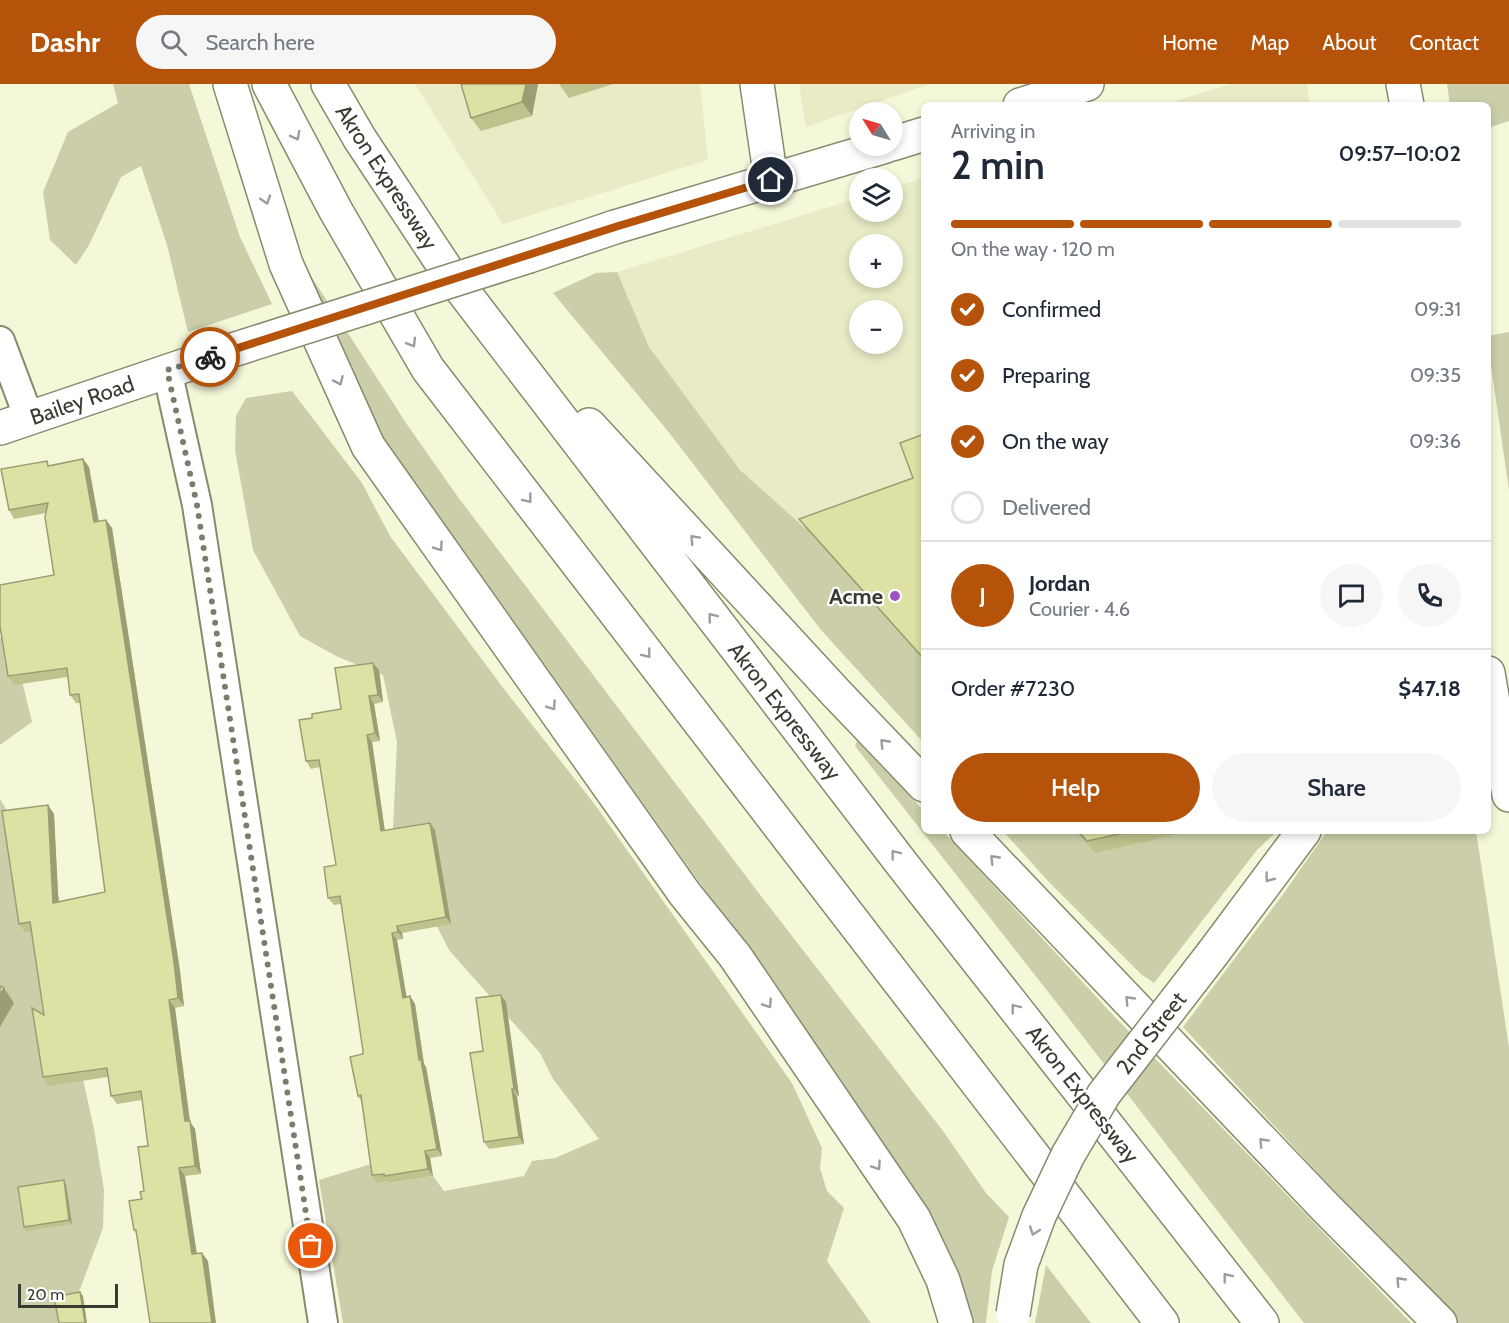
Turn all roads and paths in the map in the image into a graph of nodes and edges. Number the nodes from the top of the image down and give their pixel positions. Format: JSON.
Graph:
{"nodes":[{"id":1,"x":230,"y":84,"type":"edge"},
{"id":2,"x":269,"y":84,"type":"edge"},
{"id":3,"x":328,"y":84,"type":"edge"},
{"id":4,"x":757,"y":84,"type":"edge"},
{"id":5,"x":1087,"y":84,"type":"edge"},
{"id":6,"x":1403,"y":84,"type":"edge"},
{"id":7,"x":1030,"y":102,"type":"edge"},
{"id":8,"x":1406,"y":102,"type":"edge"},
{"id":9,"x":921,"y":135,"type":"edge"},
{"id":10,"x":903,"y":141,"type":"edge"},
{"id":11,"x":852,"y":156,"type":"edge"},
{"id":12,"x":771,"y":180,"type":"junction"},
{"id":13,"x":446,"y":269,"type":"junction"},
{"id":14,"x":0,"y":341,"type":"edge"},
{"id":15,"x":167,"y":370,"type":"junction"},
{"id":16,"x":15,"y":423,"type":"edge"},
{"id":17,"x":1491,"y":690,"type":"edge"},
{"id":18,"x":921,"y":782,"type":"edge"},
{"id":19,"x":1509,"y":795,"type":"edge"},
{"id":20,"x":971,"y":834,"type":"edge"},
{"id":21,"x":1303,"y":834,"type":"edge"},
{"id":22,"x":1012,"y":1318,"type":"edge"},
{"id":23,"x":323,"y":1323,"type":"edge"},
{"id":24,"x":956,"y":1323,"type":"edge"},
{"id":25,"x":1162,"y":1323,"type":"edge"},
{"id":26,"x":1262,"y":1323,"type":"edge"},
{"id":27,"x":1440,"y":1323,"type":"edge"}],
"edges":[{"from":1,"to":24,"type":"main road","one_way":true},
{"from":2,"to":25,"type":"main road","one_way":true},
{"from":3,"to":13,"type":"main road","name":"Akron Expressway"},
{"from":4,"to":12,"type":"main road"},
{"from":5,"to":7,"type":"main road"},
{"from":6,"to":8,"type":"main road"},
{"from":9,"to":10,"type":"main road"},
{"from":11,"to":12,"type":"main road","name":"Bailey Road"},
{"from":12,"to":15,"type":"main road","name":"Bailey Road","bridge":true},
{"from":18,"to":13,"type":"main road","one_way":true},
{"from":26,"to":13,"type":"main road","name":"Akron Expressway","one_way":true},
{"from":14,"to":16,"type":"street"},
{"from":15,"to":16,"type":"main road","name":"Bailey Road"},
{"from":15,"to":23,"type":"street"},
{"from":17,"to":19,"type":"main road"},
{"from":27,"to":20,"type":"main road","one_way":true},
{"from":21,"to":22,"type":"main road","name":"2nd Street","one_way":true,"bridge":true}]}
